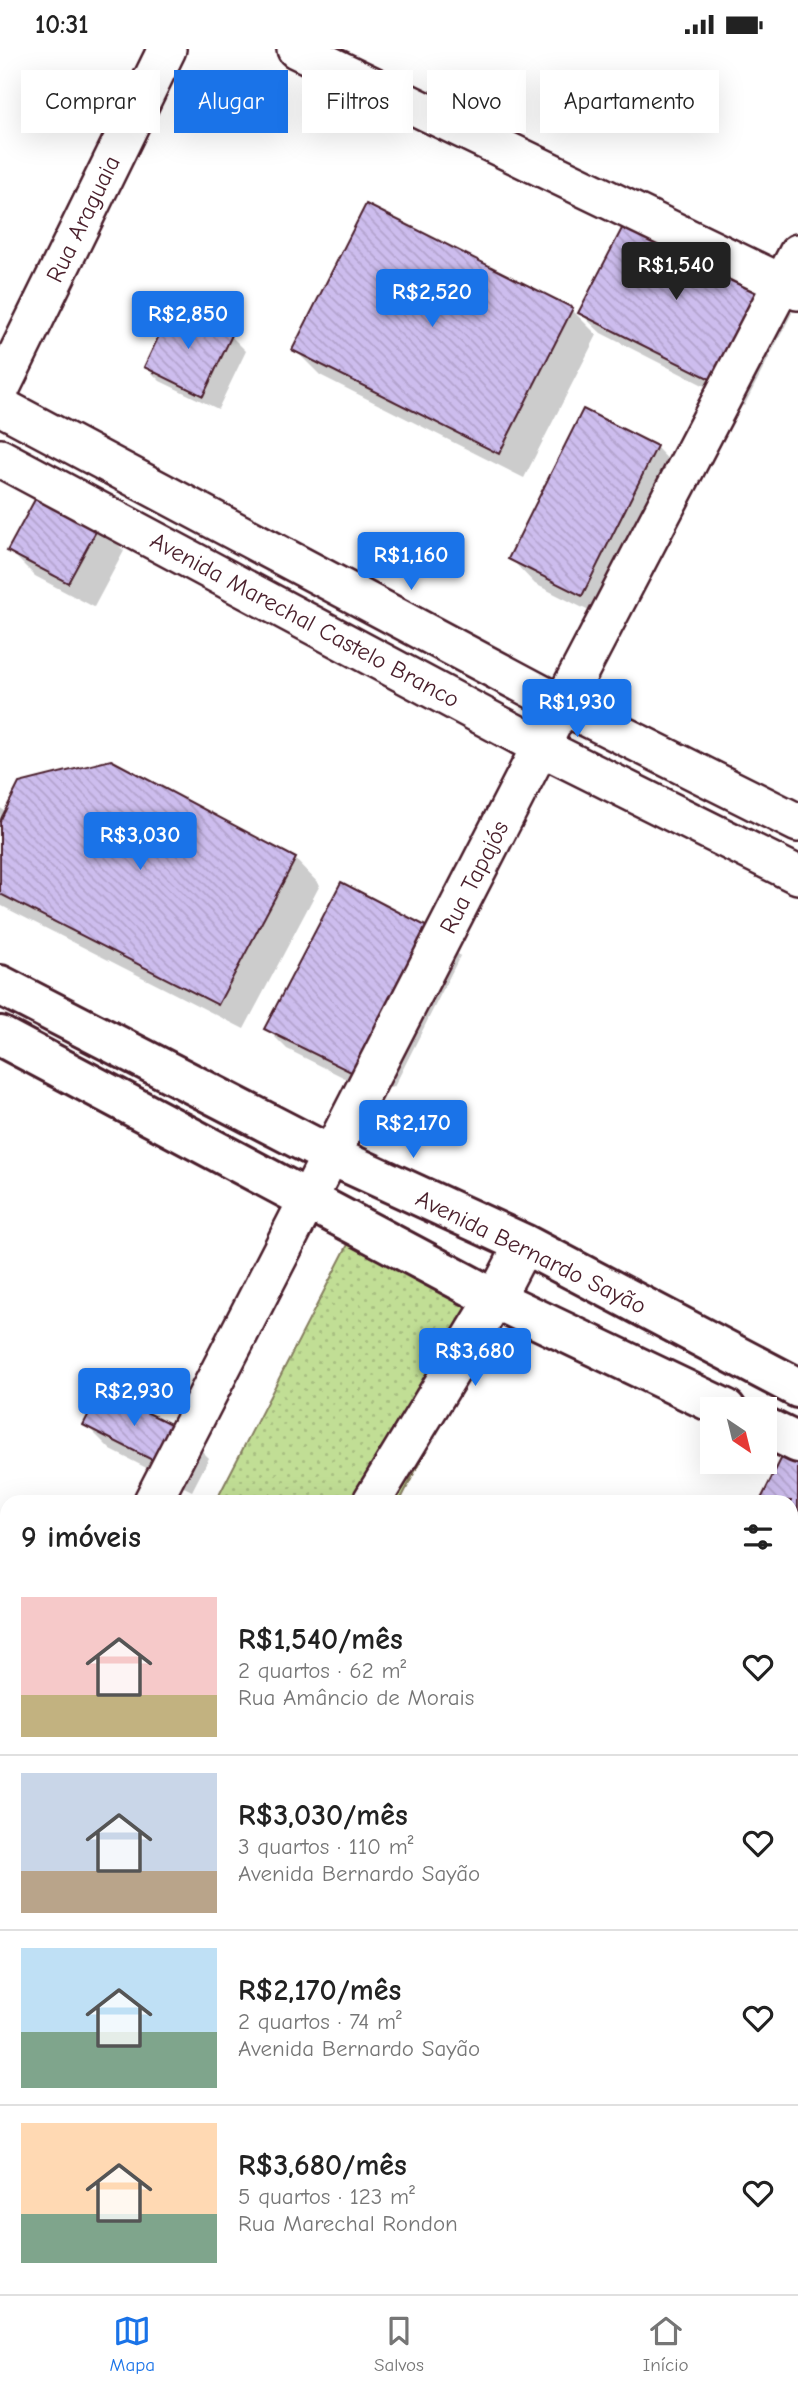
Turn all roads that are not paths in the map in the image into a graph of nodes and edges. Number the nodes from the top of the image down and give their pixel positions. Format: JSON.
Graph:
{"nodes":[{"id":1,"x":167,"y":49,"type":"edge"},
{"id":2,"x":296,"y":49,"type":"edge"},
{"id":3,"x":793,"y":276,"type":"edge"},
{"id":4,"x":0,"y":390,"type":"edge"},
{"id":5,"x":0,"y":406,"type":"edge"},
{"id":6,"x":0,"y":458,"type":"edge"},
{"id":7,"x":562,"y":705,"type":"junction"},
{"id":8,"x":541,"y":747,"type":"junction"},
{"id":9,"x":798,"y":823,"type":"edge"},
{"id":10,"x":798,"y":875,"type":"edge"},
{"id":11,"x":0,"y":985,"type":"edge"},
{"id":12,"x":0,"y":1036,"type":"edge"},
{"id":13,"x":330,"y":1155,"type":"junction"},
{"id":14,"x":308,"y":1202,"type":"junction"},
{"id":15,"x":524,"y":1244,"type":"junction"},
{"id":16,"x":495,"y":1299,"type":"junction"},
{"id":17,"x":798,"y":1388,"type":"edge"},
{"id":18,"x":701,"y":1397,"type":"edge"},
{"id":19,"x":777,"y":1433,"type":"edge"},
{"id":20,"x":798,"y":1443,"type":"edge"},
{"id":21,"x":156,"y":1495,"type":"edge"},
{"id":22,"x":376,"y":1495,"type":"edge"}],
"edges":[{"from":1,"to":4,"type":"street","name":"Rua Araguaia"},
{"from":2,"to":3,"type":"street"},
{"from":3,"to":7,"type":"street","name":"Rua Tapajós"},
{"from":5,"to":7,"type":"street","name":"Avenida Marechal Castelo Branco"},
{"from":6,"to":8,"type":"street","name":"Avenida Marechal Castelo Branco"},
{"from":7,"to":8,"type":"street","name":"Rua Tapajós"},
{"from":7,"to":9,"type":"street","name":"Avenida Marechal Castelo Branco"},
{"from":8,"to":10,"type":"street","name":"Avenida Marechal Castelo Branco"},
{"from":8,"to":13,"type":"street","name":"Rua Tapajós"},
{"from":11,"to":13,"type":"main road","name":"Avenida Bernardo Sayão"},
{"from":12,"to":14,"type":"main road"},
{"from":13,"to":14,"type":"street","name":"Rua Tapajós"},
{"from":13,"to":15,"type":"main road","name":"Avenida Bernardo Sayão"},
{"from":14,"to":16,"type":"main road"},
{"from":14,"to":21,"type":"street","name":"Rua Tapajós"},
{"from":15,"to":16,"type":"street"},
{"from":15,"to":17,"type":"main road","name":"Avenida Bernardo Sayão"},
{"from":16,"to":18,"type":"main road"},
{"from":16,"to":22,"type":"street"},
{"from":19,"to":20,"type":"main road"}]}
